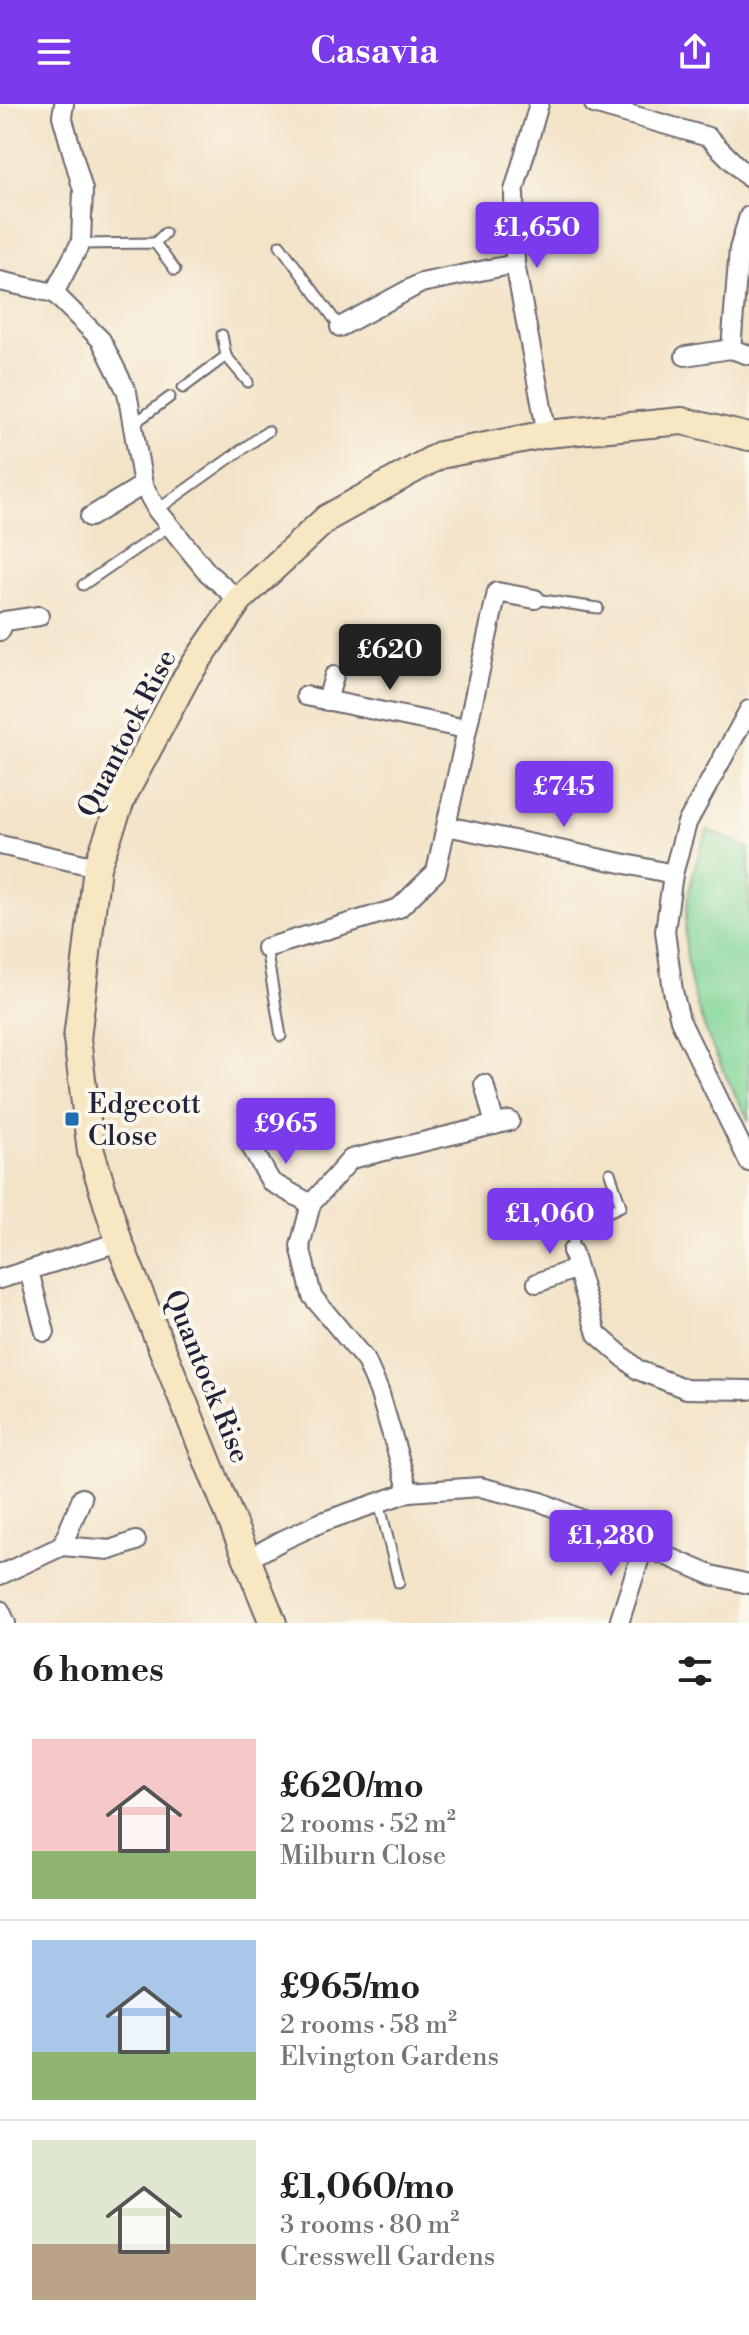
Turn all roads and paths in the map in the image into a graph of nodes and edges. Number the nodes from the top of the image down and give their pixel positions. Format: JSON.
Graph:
{"nodes":[{"id":1,"x":64,"y":104,"type":"edge"},
{"id":2,"x":539,"y":104,"type":"edge"},
{"id":3,"x":594,"y":104,"type":"edge"},
{"id":4,"x":749,"y":178,"type":"edge"},
{"id":5,"x":749,"y":216,"type":"edge"},
{"id":6,"x":165,"y":233,"type":"dead end"},
{"id":7,"x":155,"y":243,"type":"junction"},
{"id":8,"x":80,"y":244,"type":"junction"},
{"id":9,"x":280,"y":245,"type":"dead end"},
{"id":10,"x":515,"y":264,"type":"junction"},
{"id":11,"x":175,"y":270,"type":"dead end"},
{"id":12,"x":0,"y":281,"type":"edge"},
{"id":13,"x":54,"y":293,"type":"junction"},
{"id":14,"x":340,"y":327,"type":"joint"},
{"id":15,"x":222,"y":335,"type":"dead end"},
{"id":16,"x":740,"y":352,"type":"edge"},
{"id":17,"x":226,"y":356,"type":"junction"},
{"id":18,"x":685,"y":356,"type":"dead end"},
{"id":19,"x":248,"y":382,"type":"dead end"},
{"id":20,"x":183,"y":388,"type":"dead end"},
{"id":21,"x":170,"y":397,"type":"dead end"},
{"id":22,"x":132,"y":425,"type":"junction"},
{"id":23,"x":268,"y":431,"type":"dead end"},
{"id":24,"x":547,"y":434,"type":"junction"},
{"id":25,"x":749,"y":437,"type":"edge"},
{"id":26,"x":143,"y":485,"type":"junction"},
{"id":27,"x":157,"y":510,"type":"junction"},
{"id":28,"x":90,"y":517,"type":"dead end"},
{"id":29,"x":171,"y":525,"type":"junction"},
{"id":30,"x":83,"y":585,"type":"dead end"},
{"id":31,"x":535,"y":599,"type":"joint"},
{"id":32,"x":239,"y":600,"type":"junction"},
{"id":33,"x":598,"y":608,"type":"dead end"},
{"id":34,"x":39,"y":616,"type":"dead end"},
{"id":35,"x":2,"y":623,"type":"edge"},
{"id":36,"x":334,"y":676,"type":"dead end"},
{"id":37,"x":306,"y":696,"type":"dead end"},
{"id":38,"x":327,"y":701,"type":"junction"},
{"id":39,"x":749,"y":710,"type":"edge"},
{"id":40,"x":466,"y":729,"type":"junction"},
{"id":41,"x":447,"y":826,"type":"junction"},
{"id":42,"x":0,"y":845,"type":"edge"},
{"id":43,"x":97,"y":867,"type":"junction"},
{"id":44,"x":673,"y":874,"type":"junction"},
{"id":45,"x":266,"y":948,"type":"joint"},
{"id":46,"x":281,"y":1036,"type":"dead end"},
{"id":47,"x":484,"y":1084,"type":"dead end"},
{"id":48,"x":248,"y":1141,"type":"dead end"},
{"id":49,"x":749,"y":1162,"type":"edge"},
{"id":50,"x":610,"y":1173,"type":"dead end"},
{"id":51,"x":311,"y":1204,"type":"junction"},
{"id":52,"x":119,"y":1242,"type":"junction"},
{"id":53,"x":575,"y":1260,"type":"junction"},
{"id":54,"x":29,"y":1271,"type":"junction"},
{"id":55,"x":0,"y":1279,"type":"edge"},
{"id":56,"x":537,"y":1283,"type":"dead end"},
{"id":57,"x":45,"y":1332,"type":"dead end"},
{"id":58,"x":749,"y":1390,"type":"edge"},
{"id":59,"x":409,"y":1492,"type":"junction"},
{"id":60,"x":82,"y":1498,"type":"dead end"},
{"id":61,"x":379,"y":1502,"type":"junction"},
{"id":62,"x":136,"y":1541,"type":"dead end"},
{"id":63,"x":644,"y":1545,"type":"junction"},
{"id":64,"x":62,"y":1546,"type":"junction"},
{"id":65,"x":248,"y":1559,"type":"junction"},
{"id":66,"x":0,"y":1575,"type":"edge"},
{"id":67,"x":399,"y":1583,"type":"dead end"},
{"id":68,"x":749,"y":1584,"type":"edge"},
{"id":69,"x":0,"y":1610,"type":"edge"},
{"id":70,"x":6,"y":1623,"type":"edge"},
{"id":71,"x":273,"y":1623,"type":"edge"},
{"id":72,"x":619,"y":1623,"type":"edge"}],
"edges":[{"from":1,"to":8,"type":"street"},
{"from":2,"to":10,"type":"street"},
{"from":3,"to":4,"type":"street"},
{"from":5,"to":16,"type":"street"},
{"from":6,"to":7,"type":"lane"},
{"from":7,"to":8,"type":"lane"},
{"from":7,"to":11,"type":"lane"},
{"from":8,"to":13,"type":"street"},
{"from":9,"to":14,"type":"lane"},
{"from":10,"to":14,"type":"street"},
{"from":10,"to":24,"type":"street"},
{"from":12,"to":13,"type":"street"},
{"from":13,"to":22,"type":"street"},
{"from":15,"to":17,"type":"lane"},
{"from":16,"to":18,"type":"street"},
{"from":17,"to":19,"type":"lane"},
{"from":17,"to":20,"type":"lane"},
{"from":21,"to":22,"type":"lane"},
{"from":22,"to":26,"type":"street"},
{"from":23,"to":27,"type":"lane"},
{"from":24,"to":25,"type":"street","name":"Quantock Rise"},
{"from":24,"to":32,"type":"street","name":"Quantock Rise"},
{"from":26,"to":27,"type":"street"},
{"from":26,"to":28,"type":"street"},
{"from":27,"to":29,"type":"street"},
{"from":29,"to":30,"type":"lane"},
{"from":29,"to":32,"type":"street"},
{"from":31,"to":33,"type":"lane"},
{"from":31,"to":40,"type":"street"},
{"from":32,"to":43,"type":"street","name":"Quantock Rise"},
{"from":34,"to":35,"type":"street"},
{"from":36,"to":38,"type":"street"},
{"from":37,"to":38,"type":"street"},
{"from":38,"to":40,"type":"street"},
{"from":39,"to":44,"type":"street"},
{"from":40,"to":41,"type":"street"},
{"from":41,"to":44,"type":"street"},
{"from":41,"to":45,"type":"street"},
{"from":42,"to":43,"type":"street"},
{"from":43,"to":52,"type":"street","name":"Quantock Rise"},
{"from":44,"to":49,"type":"street"},
{"from":45,"to":46,"type":"lane"},
{"from":47,"to":51,"type":"street"},
{"from":48,"to":51,"type":"street"},
{"from":50,"to":53,"type":"lane"},
{"from":51,"to":59,"type":"street"},
{"from":52,"to":54,"type":"street"},
{"from":52,"to":65,"type":"street","name":"Quantock Rise"},
{"from":53,"to":56,"type":"street"},
{"from":53,"to":58,"type":"street"},
{"from":54,"to":55,"type":"street"},
{"from":54,"to":57,"type":"street"},
{"from":59,"to":61,"type":"street"},
{"from":59,"to":63,"type":"street"},
{"from":60,"to":64,"type":"street"},
{"from":61,"to":65,"type":"street"},
{"from":61,"to":67,"type":"lane"},
{"from":62,"to":64,"type":"street"},
{"from":63,"to":68,"type":"street"},
{"from":63,"to":72,"type":"street"},
{"from":64,"to":66,"type":"street"},
{"from":65,"to":71,"type":"street","name":"Quantock Rise"},
{"from":69,"to":70,"type":"street"}]}
